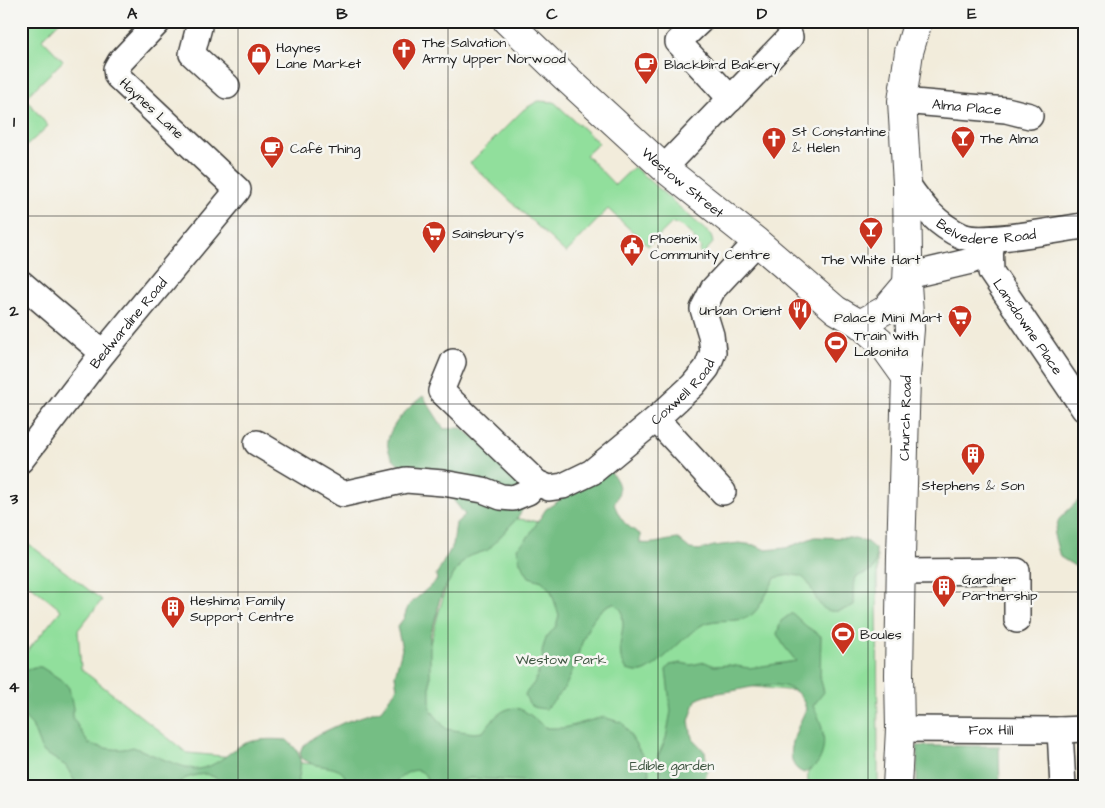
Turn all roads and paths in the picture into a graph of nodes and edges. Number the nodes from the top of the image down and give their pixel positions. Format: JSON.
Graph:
{"nodes":[{"id":1,"x":159,"y":21,"type":"edge"},
{"id":2,"x":197,"y":21,"type":"edge"},
{"id":3,"x":507,"y":21,"type":"edge"},
{"id":4,"x":700,"y":21,"type":"edge"},
{"id":5,"x":918,"y":21,"type":"edge"},
{"id":6,"x":790,"y":37,"type":"dead end"},
{"id":7,"x":227,"y":86,"type":"dead end"},
{"id":8,"x":731,"y":99,"type":"junction"},
{"id":9,"x":902,"y":101,"type":"junction"},
{"id":10,"x":1030,"y":116,"type":"dead end"},
{"id":11,"x":664,"y":168,"type":"junction"},
{"id":12,"x":907,"y":184,"type":"junction"},
{"id":13,"x":238,"y":190,"type":"joint"},
{"id":14,"x":1084,"y":226,"type":"edge"},
{"id":15,"x":757,"y":242,"type":"junction"},
{"id":16,"x":991,"y":244,"type":"junction"},
{"id":17,"x":908,"y":280,"type":"junction"},
{"id":18,"x":21,"y":283,"type":"edge"},
{"id":19,"x":860,"y":324,"type":"junction"},
{"id":20,"x":103,"y":353,"type":"junction"},
{"id":21,"x":453,"y":362,"type":"dead end"},
{"id":22,"x":906,"y":377,"type":"junction"},
{"id":23,"x":1084,"y":409,"type":"edge"},
{"id":24,"x":656,"y":418,"type":"junction"},
{"id":25,"x":257,"y":443,"type":"dead end"},
{"id":26,"x":21,"y":460,"type":"edge"},
{"id":27,"x":537,"y":483,"type":"junction"},
{"id":28,"x":723,"y":492,"type":"dead end"},
{"id":29,"x":901,"y":572,"type":"junction"},
{"id":30,"x":1017,"y":620,"type":"dead end"},
{"id":31,"x":900,"y":729,"type":"junction"},
{"id":32,"x":1072,"y":729,"type":"edge"},
{"id":33,"x":897,"y":787,"type":"edge"},
{"id":34,"x":1063,"y":787,"type":"edge"}],
"edges":[{"from":1,"to":13,"type":"street","name":"Haynes Lane"},
{"from":2,"to":7,"type":"street"},
{"from":3,"to":11,"type":"main road","name":"Westow Street"},
{"from":4,"to":8,"type":"street"},
{"from":5,"to":9,"type":"main road","name":"Church Road"},
{"from":6,"to":8,"type":"street"},
{"from":8,"to":11,"type":"street"},
{"from":9,"to":10,"type":"street","name":"Alma Place"},
{"from":9,"to":12,"type":"main road","name":"Church Road"},
{"from":11,"to":15,"type":"main road","name":"Westow Street"},
{"from":12,"to":16,"type":"street","name":"Belvedere Road"},
{"from":12,"to":17,"type":"main road","name":"Church Road"},
{"from":13,"to":20,"type":"street","name":"Bedwardine Road"},
{"from":14,"to":16,"type":"street","name":"Belvedere Road"},
{"from":15,"to":19,"type":"main road","name":"Westow Street"},
{"from":15,"to":24,"type":"street","name":"Coxwell Road"},
{"from":16,"to":17,"type":"street","name":"Belvedere Road"},
{"from":16,"to":23,"type":"street","name":"Lansdowne Place"},
{"from":17,"to":19,"type":"main road"},
{"from":17,"to":22,"type":"main road","name":"Church Road"},
{"from":18,"to":20,"type":"street"},
{"from":19,"to":22,"type":"main road","name":"Westow Street"},
{"from":20,"to":26,"type":"street","name":"Bedwardine Road"},
{"from":21,"to":27,"type":"street"},
{"from":22,"to":29,"type":"main road","name":"Church Road"},
{"from":24,"to":27,"type":"street","name":"Coxwell Road"},
{"from":24,"to":28,"type":"street"},
{"from":25,"to":27,"type":"street"},
{"from":29,"to":30,"type":"street"},
{"from":29,"to":31,"type":"main road","name":"Church Road"},
{"from":31,"to":32,"type":"street","name":"Fox Hill"},
{"from":31,"to":33,"type":"main road","name":"Church Road"},
{"from":32,"to":34,"type":"street"}]}
